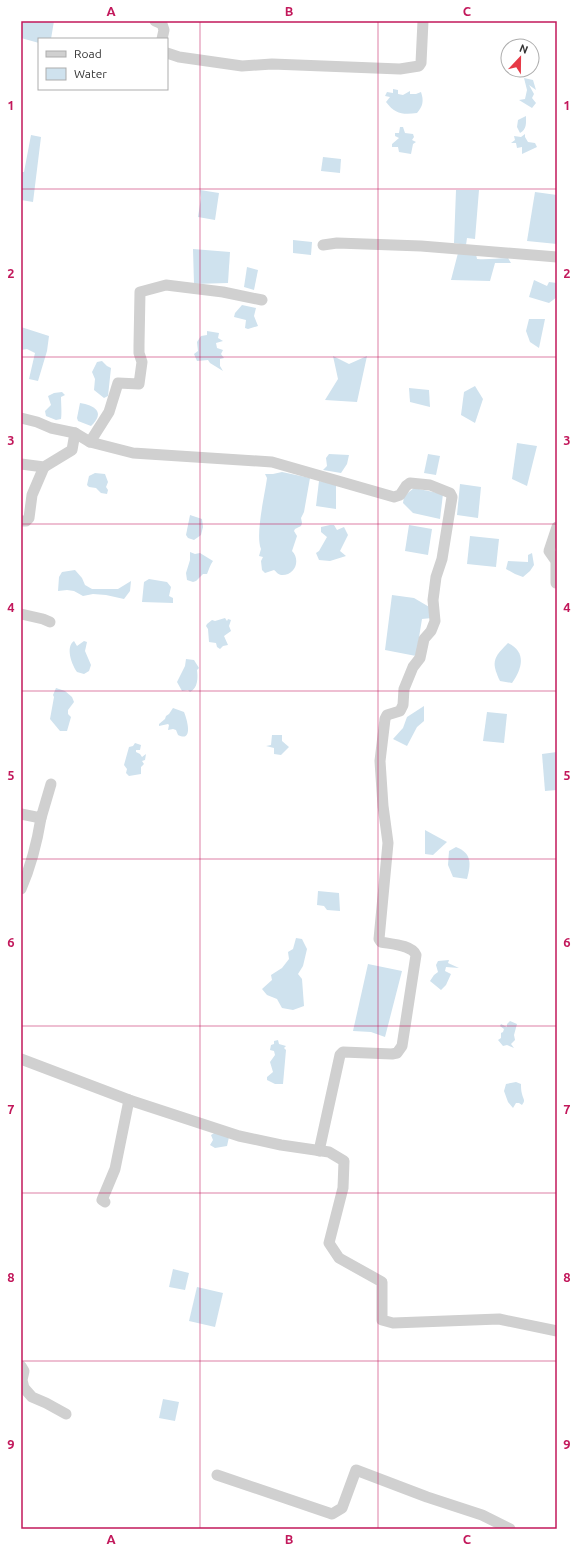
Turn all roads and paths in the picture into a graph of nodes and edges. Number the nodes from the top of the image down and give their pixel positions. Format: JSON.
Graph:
{"nodes":[{"id":1,"x":155,"y":21,"type":"edge"},
{"id":2,"x":423,"y":21,"type":"edge"},
{"id":3,"x":162,"y":38,"type":"edge"},
{"id":4,"x":168,"y":53,"type":"edge"},
{"id":5,"x":323,"y":245,"type":"dead end"},
{"id":6,"x":557,"y":257,"type":"edge"},
{"id":7,"x":262,"y":300,"type":"dead end"},
{"id":8,"x":21,"y":418,"type":"edge"},
{"id":9,"x":75,"y":433,"type":"junction"},
{"id":10,"x":90,"y":442,"type":"junction"},
{"id":11,"x":21,"y":464,"type":"edge"},
{"id":12,"x":44,"y":467,"type":"junction"},
{"id":13,"x":21,"y":521,"type":"edge"},
{"id":14,"x":557,"y":527,"type":"edge"},
{"id":15,"x":556,"y":583,"type":"dead end"},
{"id":16,"x":21,"y":614,"type":"edge"},
{"id":17,"x":50,"y":622,"type":"dead end"},
{"id":18,"x":51,"y":784,"type":"dead end"},
{"id":19,"x":21,"y":814,"type":"edge"},
{"id":20,"x":41,"y":818,"type":"junction"},
{"id":21,"x":21,"y":889,"type":"edge"},
{"id":22,"x":21,"y":1059,"type":"edge"},
{"id":23,"x":129,"y":1100,"type":"junction"},
{"id":24,"x":319,"y":1151,"type":"junction"},
{"id":25,"x":104,"y":1202,"type":"dead end"},
{"id":26,"x":557,"y":1331,"type":"edge"},
{"id":27,"x":21,"y":1366,"type":"edge"},
{"id":28,"x":66,"y":1414,"type":"dead end"},
{"id":29,"x":217,"y":1475,"type":"dead end"},
{"id":30,"x":510,"y":1529,"type":"edge"}],
"edges":[{"from":1,"to":3,"type":"street"},
{"from":2,"to":4,"type":"street"},
{"from":5,"to":6,"type":"street"},
{"from":7,"to":10,"type":"street"},
{"from":8,"to":9,"type":"street"},
{"from":9,"to":10,"type":"street"},
{"from":9,"to":12,"type":"street"},
{"from":10,"to":24,"type":"street"},
{"from":11,"to":12,"type":"street"},
{"from":12,"to":13,"type":"street"},
{"from":14,"to":15,"type":"street"},
{"from":16,"to":17,"type":"street"},
{"from":18,"to":20,"type":"street"},
{"from":19,"to":20,"type":"street"},
{"from":20,"to":21,"type":"street"},
{"from":22,"to":23,"type":"street"},
{"from":23,"to":24,"type":"street"},
{"from":23,"to":25,"type":"street"},
{"from":24,"to":26,"type":"street"},
{"from":27,"to":28,"type":"street"},
{"from":29,"to":30,"type":"street"}]}
